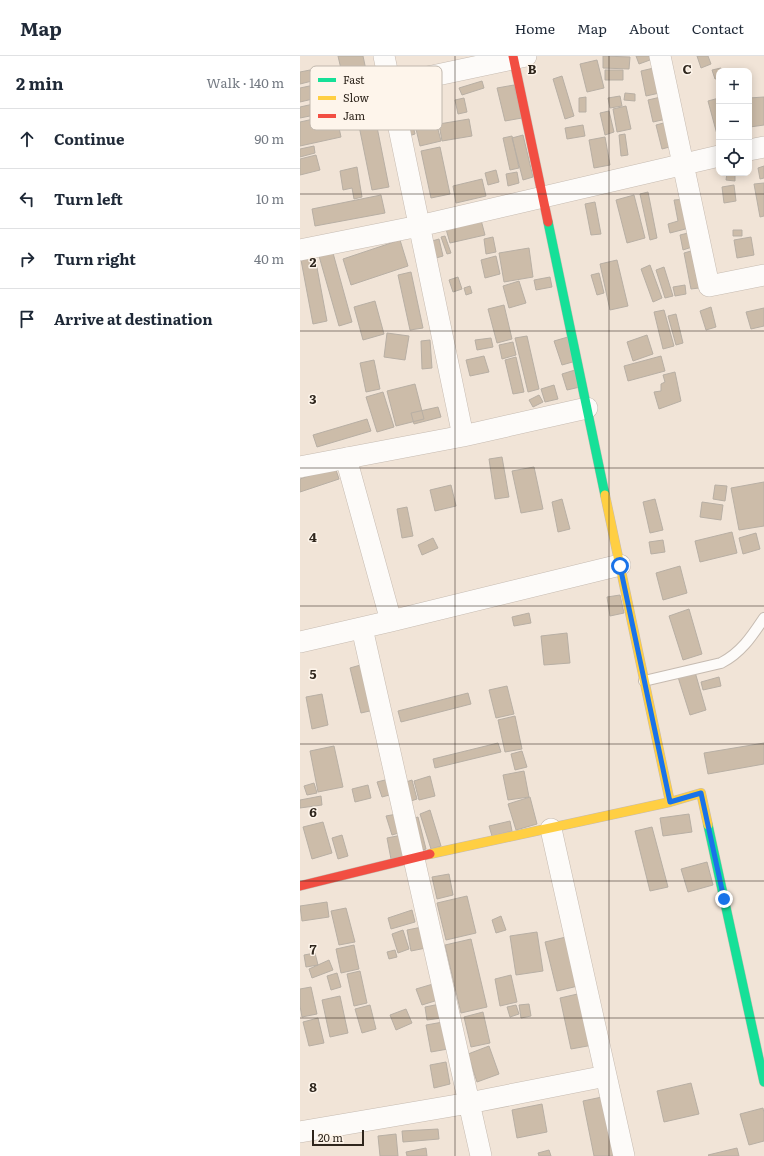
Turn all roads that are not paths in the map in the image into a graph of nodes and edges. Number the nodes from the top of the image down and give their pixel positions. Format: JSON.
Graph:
{"nodes":[{"id":1,"x":384,"y":56,"type":"edge"},
{"id":2,"x":660,"y":56,"type":"edge"},
{"id":3,"x":518,"y":57,"type":"edge"},
{"id":4,"x":386,"y":66,"type":"edge"},
{"id":5,"x":442,"y":74,"type":"edge"},
{"id":6,"x":399,"y":130,"type":"edge"},
{"id":7,"x":764,"y":147,"type":"edge"},
{"id":8,"x":752,"y":149,"type":"edge"},
{"id":9,"x":716,"y":157,"type":"edge"},
{"id":10,"x":683,"y":164,"type":"junction"},
{"id":11,"x":543,"y":197,"type":"junction"},
{"id":12,"x":419,"y":226,"type":"junction"},
{"id":13,"x":300,"y":250,"type":"edge"},
{"id":14,"x":764,"y":275,"type":"edge"},
{"id":15,"x":587,"y":408,"type":"junction"},
{"id":16,"x":463,"y":436,"type":"junction"},
{"id":17,"x":346,"y":458,"type":"junction"},
{"id":18,"x":300,"y":467,"type":"edge"},
{"id":19,"x":620,"y":566,"type":"junction"},
{"id":20,"x":764,"y":618,"type":"edge"},
{"id":21,"x":391,"y":621,"type":"junction"},
{"id":22,"x":362,"y":628,"type":"junction"},
{"id":23,"x":300,"y":642,"type":"edge"},
{"id":24,"x":644,"y":680,"type":"junction"},
{"id":25,"x":670,"y":802,"type":"junction"},
{"id":26,"x":550,"y":829,"type":"junction"},
{"id":27,"x":414,"y":858,"type":"junction"},
{"id":28,"x":300,"y":886,"type":"edge"},
{"id":29,"x":606,"y":1076,"type":"junction"},
{"id":30,"x":764,"y":1082,"type":"edge"},
{"id":31,"x":469,"y":1103,"type":"junction"},
{"id":32,"x":300,"y":1132,"type":"edge"},
{"id":33,"x":481,"y":1156,"type":"edge"},
{"id":34,"x":624,"y":1156,"type":"edge"}],
"edges":[{"from":1,"to":4,"type":"street"},
{"from":2,"to":10,"type":"street"},
{"from":3,"to":5,"type":"street"},
{"from":3,"to":11,"type":"street"},
{"from":6,"to":12,"type":"street"},
{"from":7,"to":8,"type":"street"},
{"from":9,"to":10,"type":"street"},
{"from":10,"to":11,"type":"street"},
{"from":10,"to":14,"type":"street"},
{"from":11,"to":12,"type":"street"},
{"from":11,"to":15,"type":"street"},
{"from":12,"to":13,"type":"street"},
{"from":12,"to":16,"type":"street"},
{"from":15,"to":16,"type":"street"},
{"from":15,"to":19,"type":"street"},
{"from":16,"to":17,"type":"street"},
{"from":17,"to":18,"type":"street"},
{"from":17,"to":21,"type":"street"},
{"from":19,"to":21,"type":"street"},
{"from":19,"to":24,"type":"street"},
{"from":20,"to":24,"type":"lane"},
{"from":21,"to":22,"type":"street"},
{"from":22,"to":23,"type":"street"},
{"from":22,"to":27,"type":"street"},
{"from":24,"to":25,"type":"street"},
{"from":25,"to":26,"type":"street"},
{"from":25,"to":30,"type":"street"},
{"from":26,"to":27,"type":"street"},
{"from":26,"to":29,"type":"street"},
{"from":27,"to":28,"type":"street"},
{"from":27,"to":31,"type":"street"},
{"from":29,"to":31,"type":"street"},
{"from":29,"to":34,"type":"street"},
{"from":31,"to":32,"type":"street"},
{"from":31,"to":33,"type":"street"}]}
